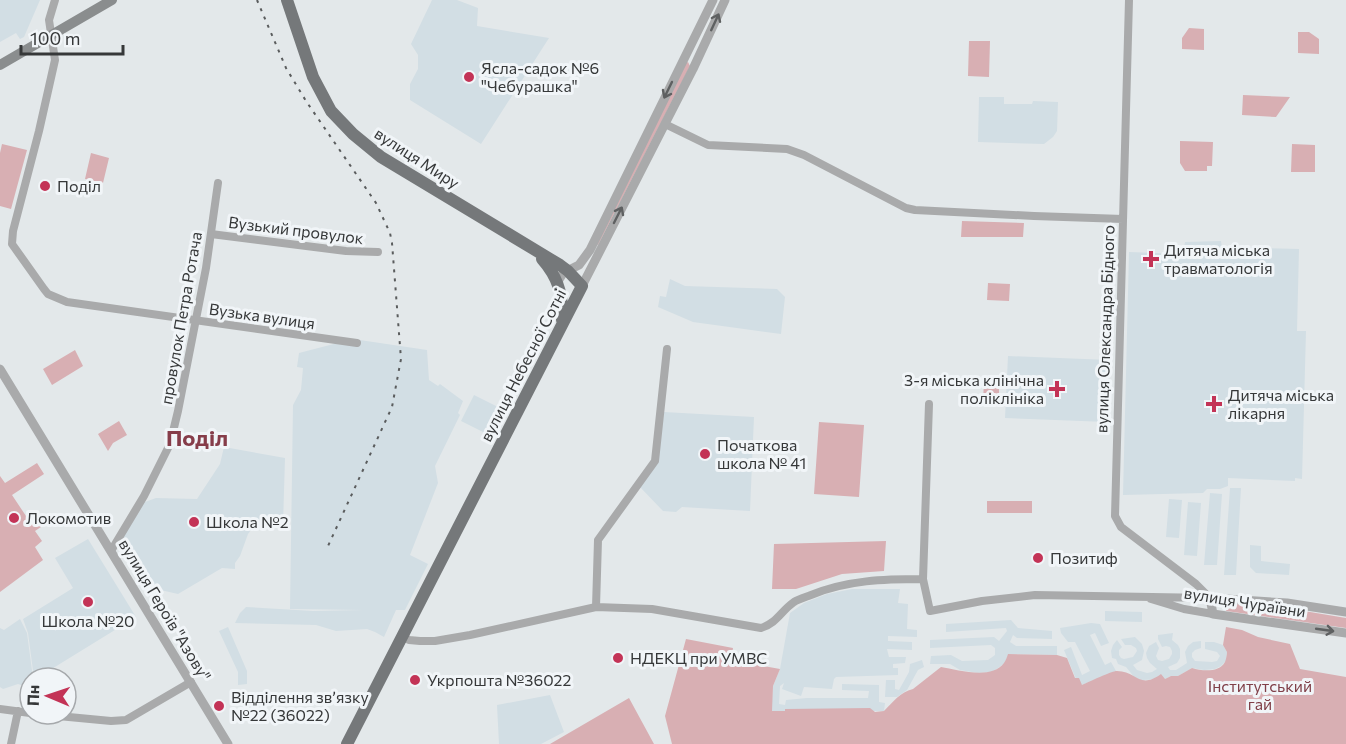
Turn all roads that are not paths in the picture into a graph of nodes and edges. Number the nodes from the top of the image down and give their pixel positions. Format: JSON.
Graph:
{"nodes":[{"id":1,"x":55,"y":0,"type":"edge"},
{"id":2,"x":112,"y":0,"type":"edge"},
{"id":3,"x":287,"y":0,"type":"edge"},
{"id":4,"x":713,"y":0,"type":"edge"},
{"id":5,"x":725,"y":0,"type":"edge"},
{"id":6,"x":1129,"y":0,"type":"edge"},
{"id":7,"x":51,"y":37,"type":"junction"},
{"id":8,"x":685,"y":55,"type":"junction"},
{"id":9,"x":697,"y":61,"type":"junction"},
{"id":10,"x":0,"y":66,"type":"edge"},
{"id":11,"x":665,"y":124,"type":"junction"},
{"id":12,"x":218,"y":183,"type":"dead end"},
{"id":13,"x":1123,"y":219,"type":"junction"},
{"id":14,"x":211,"y":234,"type":"junction"},
{"id":15,"x":598,"y":244,"type":"junction"},
{"id":16,"x":533,"y":249,"type":"junction"},
{"id":17,"x":378,"y":252,"type":"dead end"},
{"id":18,"x":568,"y":271,"type":"junction"},
{"id":19,"x":582,"y":286,"type":"junction"},
{"id":20,"x":560,"y":287,"type":"junction"},
{"id":21,"x":573,"y":302,"type":"junction"},
{"id":22,"x":196,"y":320,"type":"junction"},
{"id":23,"x":562,"y":324,"type":"junction"},
{"id":24,"x":357,"y":343,"type":"dead end"},
{"id":25,"x":667,"y":349,"type":"dead end"},
{"id":26,"x":0,"y":369,"type":"edge"},
{"id":27,"x":929,"y":405,"type":"dead end"},
{"id":28,"x":111,"y":550,"type":"junction"},
{"id":29,"x":923,"y":579,"type":"junction"},
{"id":30,"x":1141,"y":596,"type":"junction"},
{"id":31,"x":1210,"y":598,"type":"junction"},
{"id":32,"x":596,"y":607,"type":"junction"},
{"id":33,"x":1346,"y":612,"type":"edge"},
{"id":34,"x":1213,"y":614,"type":"junction"},
{"id":35,"x":1346,"y":633,"type":"edge"},
{"id":36,"x":402,"y":636,"type":"junction"},
{"id":37,"x":192,"y":682,"type":"junction"},
{"id":38,"x":0,"y":709,"type":"edge"},
{"id":39,"x":18,"y":711,"type":"joint"},
{"id":40,"x":78,"y":718,"type":"edge"},
{"id":41,"x":11,"y":744,"type":"edge"},
{"id":42,"x":228,"y":744,"type":"edge"},
{"id":43,"x":347,"y":744,"type":"edge"}],
"edges":[{"from":1,"to":7,"type":"street"},
{"from":2,"to":7,"type":"main road"},
{"from":3,"to":16,"type":"main road","name":"вулиця Миру"},
{"from":4,"to":8,"type":"street","name":"вулиця Небесної Сотні"},
{"from":9,"to":5,"type":"street","name":"вулиця Небесної Сотні","one_way":true},
{"from":6,"to":13,"type":"street","name":"вулиця Олександра Бідного"},
{"from":7,"to":10,"type":"main road"},
{"from":7,"to":22,"type":"street","name":"Вузька вулиця"},
{"from":8,"to":9,"type":"street"},
{"from":8,"to":15,"type":"street","name":"вулиця Небесної Сотні","one_way":true},
{"from":9,"to":11,"type":"street","name":"вулиця Небесної Сотні"},
{"from":11,"to":13,"type":"street"},
{"from":15,"to":11,"type":"street","name":"вулиця Небесної Сотні","one_way":true},
{"from":12,"to":14,"type":"street","name":"провулок Петра Ротача"},
{"from":13,"to":31,"type":"street","name":"вулиця Олександра Бідного"},
{"from":14,"to":17,"type":"street","name":"Вузький провулок"},
{"from":14,"to":22,"type":"street","name":"провулок Петра Ротача"},
{"from":15,"to":18,"type":"street","name":"вулиця Небесної Сотні"},
{"from":15,"to":19,"type":"street","name":"вулиця Небесної Сотні"},
{"from":16,"to":18,"type":"main road","name":"вулиця Миру"},
{"from":16,"to":20,"type":"main road","name":"вулиця Миру"},
{"from":18,"to":19,"type":"main road","name":"вулиця Миру"},
{"from":18,"to":20,"type":"street","name":"вулиця Небесної Сотні"},
{"from":19,"to":21,"type":"main road","name":"вулиця Небесної Сотні"},
{"from":20,"to":21,"type":"main road","name":"вулиця Миру"},
{"from":20,"to":23,"type":"main road"},
{"from":21,"to":23,"type":"main road","name":"вулиця Небесної Сотні"},
{"from":22,"to":24,"type":"street","name":"Вузька вулиця"},
{"from":22,"to":28,"type":"street","name":"провулок Петра Ротача"},
{"from":23,"to":36,"type":"main road","name":"вулиця Небесної Сотні"},
{"from":25,"to":32,"type":"street"},
{"from":26,"to":28,"type":"street","name":"вулиця Героїв \"Азову\""},
{"from":27,"to":29,"type":"street"},
{"from":28,"to":37,"type":"street","name":"вулиця Героїв \"Азову\""},
{"from":29,"to":30,"type":"street","name":"вулиця Чураївни"},
{"from":29,"to":32,"type":"street"},
{"from":30,"to":31,"type":"street","name":"вулиця Чураївни"},
{"from":30,"to":34,"type":"street","name":"вулиця Чураївни"},
{"from":31,"to":33,"type":"street","name":"вулиця Чураївни"},
{"from":31,"to":34,"type":"street"},
{"from":32,"to":36,"type":"street"},
{"from":34,"to":35,"type":"street","name":"вулиця Чураївни","one_way":true},
{"from":36,"to":43,"type":"main road","name":"вулиця Небесної Сотні"},
{"from":37,"to":40,"type":"street"},
{"from":37,"to":42,"type":"street","name":"вулиця Героїв \"Азову\""},
{"from":38,"to":39,"type":"street"},
{"from":39,"to":41,"type":"street"}]}
